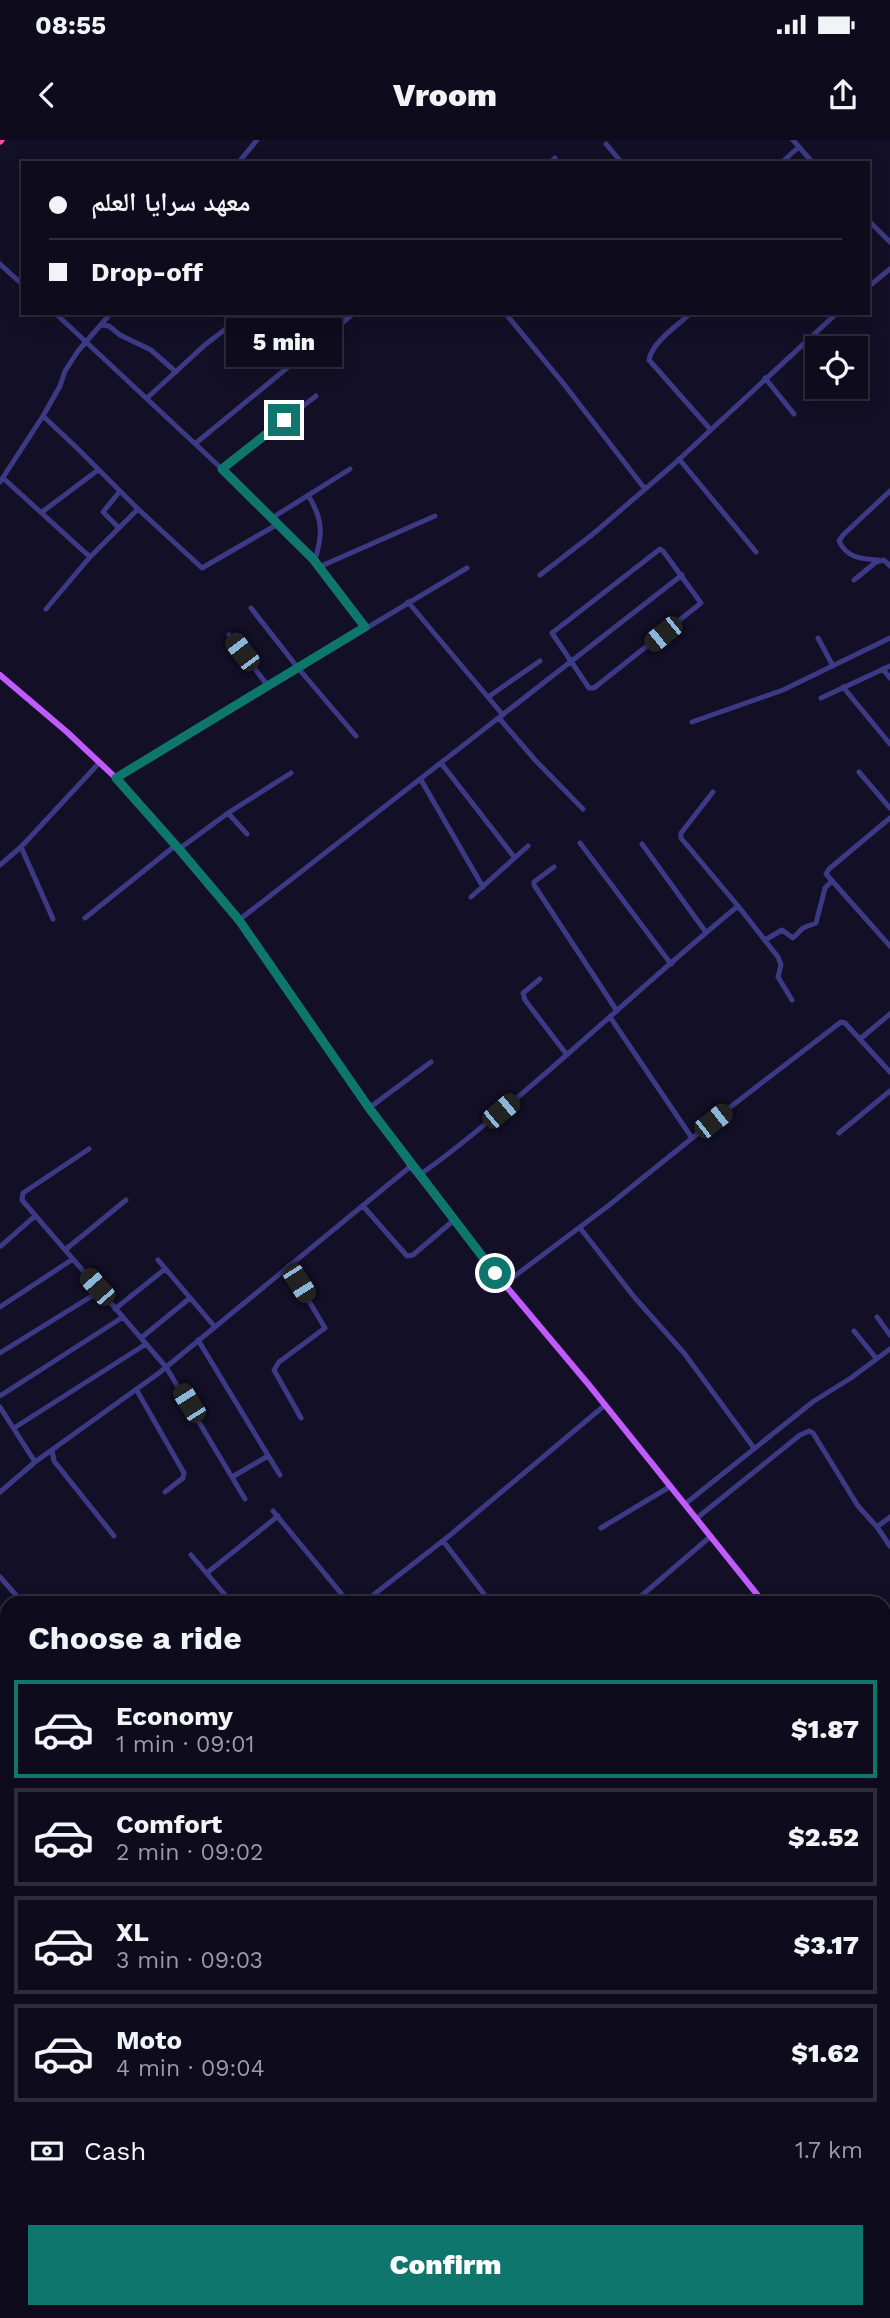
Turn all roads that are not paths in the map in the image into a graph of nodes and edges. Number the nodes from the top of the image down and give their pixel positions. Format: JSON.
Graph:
{"nodes":[{"id":1,"x":257,"y":140,"type":"edge"},
{"id":2,"x":793,"y":140,"type":"edge"},
{"id":3,"x":606,"y":144,"type":"dead end"},
{"id":4,"x":799,"y":147,"type":"junction"},
{"id":5,"x":240,"y":161,"type":"edge"},
{"id":6,"x":620,"y":161,"type":"edge"},
{"id":7,"x":783,"y":161,"type":"edge"},
{"id":8,"x":812,"y":161,"type":"edge"},
{"id":9,"x":870,"y":222,"type":"edge"},
{"id":10,"x":890,"y":242,"type":"edge"},
{"id":11,"x":0,"y":264,"type":"edge"},
{"id":12,"x":890,"y":269,"type":"edge"},
{"id":13,"x":21,"y":283,"type":"edge"},
{"id":14,"x":870,"y":285,"type":"edge"},
{"id":15,"x":57,"y":315,"type":"edge"},
{"id":16,"x":109,"y":315,"type":"edge"},
{"id":17,"x":235,"y":315,"type":"edge"},
{"id":18,"x":352,"y":315,"type":"edge"},
{"id":19,"x":507,"y":315,"type":"edge"},
{"id":20,"x":689,"y":315,"type":"edge"},
{"id":21,"x":835,"y":315,"type":"edge"},
{"id":22,"x":101,"y":325,"type":"junction"},
{"id":23,"x":273,"y":330,"type":"dead end"},
{"id":24,"x":87,"y":341,"type":"junction"},
{"id":25,"x":300,"y":359,"type":"junction"},
{"id":26,"x":176,"y":372,"type":"junction"},
{"id":27,"x":765,"y":378,"type":"junction"},
{"id":28,"x":316,"y":396,"type":"dead end"},
{"id":29,"x":147,"y":398,"type":"junction"},
{"id":30,"x":794,"y":414,"type":"dead end"},
{"id":31,"x":43,"y":416,"type":"junction"},
{"id":32,"x":710,"y":429,"type":"junction"},
{"id":33,"x":196,"y":443,"type":"junction"},
{"id":34,"x":679,"y":459,"type":"junction"},
{"id":35,"x":222,"y":469,"type":"junction"},
{"id":36,"x":350,"y":469,"type":"dead end"},
{"id":37,"x":98,"y":470,"type":"junction"},
{"id":38,"x":2,"y":477,"type":"edge"},
{"id":39,"x":645,"y":489,"type":"junction"},
{"id":40,"x":120,"y":491,"type":"junction"},
{"id":41,"x":308,"y":495,"type":"junction"},
{"id":42,"x":889,"y":495,"type":"edge"},
{"id":43,"x":138,"y":509,"type":"junction"},
{"id":44,"x":42,"y":512,"type":"junction"},
{"id":45,"x":435,"y":516,"type":"dead end"},
{"id":46,"x":272,"y":517,"type":"junction"},
{"id":47,"x":278,"y":524,"type":"junction"},
{"id":48,"x":119,"y":528,"type":"junction"},
{"id":49,"x":756,"y":552,"type":"dead end"},
{"id":50,"x":90,"y":557,"type":"junction"},
{"id":51,"x":878,"y":560,"type":"junction"},
{"id":52,"x":314,"y":561,"type":"junction"},
{"id":53,"x":890,"y":566,"type":"edge"},
{"id":54,"x":319,"y":567,"type":"junction"},
{"id":55,"x":467,"y":568,"type":"dead end"},
{"id":56,"x":540,"y":575,"type":"dead end"},
{"id":57,"x":682,"y":575,"type":"junction"},
{"id":58,"x":854,"y":580,"type":"dead end"},
{"id":59,"x":408,"y":602,"type":"junction"},
{"id":60,"x":251,"y":608,"type":"dead end"},
{"id":61,"x":46,"y":609,"type":"dead end"},
{"id":62,"x":365,"y":627,"type":"junction"},
{"id":63,"x":229,"y":635,"type":"dead end"},
{"id":64,"x":818,"y":638,"type":"dead end"},
{"id":65,"x":890,"y":638,"type":"edge"},
{"id":66,"x":540,"y":660,"type":"dead end"},
{"id":67,"x":572,"y":662,"type":"junction"},
{"id":68,"x":833,"y":666,"type":"junction"},
{"id":69,"x":890,"y":666,"type":"edge"},
{"id":70,"x":298,"y":668,"type":"junction"},
{"id":71,"x":883,"y":669,"type":"junction"},
{"id":72,"x":0,"y":675,"type":"edge"},
{"id":73,"x":890,"y":678,"type":"edge"},
{"id":74,"x":268,"y":686,"type":"junction"},
{"id":75,"x":843,"y":687,"type":"junction"},
{"id":76,"x":488,"y":696,"type":"junction"},
{"id":77,"x":821,"y":698,"type":"dead end"},
{"id":78,"x":501,"y":717,"type":"junction"},
{"id":79,"x":692,"y":722,"type":"dead end"},
{"id":80,"x":356,"y":736,"type":"dead end"},
{"id":81,"x":890,"y":744,"type":"edge"},
{"id":82,"x":100,"y":762,"type":"junction"},
{"id":83,"x":442,"y":763,"type":"junction"},
{"id":84,"x":859,"y":772,"type":"dead end"},
{"id":85,"x":291,"y":773,"type":"dead end"},
{"id":86,"x":116,"y":778,"type":"junction"},
{"id":87,"x":421,"y":780,"type":"junction"},
{"id":88,"x":713,"y":792,"type":"dead end"},
{"id":89,"x":890,"y":808,"type":"edge"},
{"id":90,"x":583,"y":809,"type":"dead end"},
{"id":91,"x":228,"y":813,"type":"junction"},
{"id":92,"x":890,"y":818,"type":"edge"},
{"id":93,"x":247,"y":834,"type":"dead end"},
{"id":94,"x":580,"y":843,"type":"dead end"},
{"id":95,"x":642,"y":844,"type":"dead end"},
{"id":96,"x":528,"y":846,"type":"dead end"},
{"id":97,"x":21,"y":847,"type":"junction"},
{"id":98,"x":178,"y":847,"type":"junction"},
{"id":99,"x":514,"y":858,"type":"junction"},
{"id":100,"x":0,"y":865,"type":"edge"},
{"id":101,"x":554,"y":867,"type":"dead end"},
{"id":102,"x":831,"y":882,"type":"junction"},
{"id":103,"x":483,"y":887,"type":"junction"},
{"id":104,"x":471,"y":897,"type":"dead end"},
{"id":105,"x":738,"y":906,"type":"junction"},
{"id":106,"x":53,"y":919,"type":"dead end"},
{"id":107,"x":85,"y":919,"type":"dead end"},
{"id":108,"x":239,"y":920,"type":"junction"},
{"id":109,"x":705,"y":931,"type":"junction"},
{"id":110,"x":890,"y":935,"type":"edge"},
{"id":111,"x":765,"y":940,"type":"junction"},
{"id":112,"x":884,"y":940,"type":"junction"},
{"id":113,"x":890,"y":946,"type":"edge"},
{"id":114,"x":671,"y":964,"type":"junction"},
{"id":115,"x":540,"y":979,"type":"dead end"},
{"id":116,"x":792,"y":1000,"type":"dead end"},
{"id":117,"x":617,"y":1011,"type":"junction"},
{"id":118,"x":890,"y":1014,"type":"edge"},
{"id":119,"x":610,"y":1017,"type":"junction"},
{"id":120,"x":860,"y":1039,"type":"junction"},
{"id":121,"x":567,"y":1055,"type":"junction"},
{"id":122,"x":431,"y":1062,"type":"dead end"},
{"id":123,"x":890,"y":1072,"type":"edge"},
{"id":124,"x":890,"y":1091,"type":"edge"},
{"id":125,"x":369,"y":1108,"type":"junction"},
{"id":126,"x":839,"y":1133,"type":"dead end"},
{"id":127,"x":692,"y":1138,"type":"junction"},
{"id":128,"x":89,"y":1149,"type":"dead end"},
{"id":129,"x":411,"y":1166,"type":"junction"},
{"id":130,"x":419,"y":1175,"type":"junction"},
{"id":131,"x":126,"y":1200,"type":"dead end"},
{"id":132,"x":362,"y":1206,"type":"junction"},
{"id":133,"x":35,"y":1216,"type":"junction"},
{"id":134,"x":454,"y":1220,"type":"junction"},
{"id":135,"x":580,"y":1228,"type":"junction"},
{"id":136,"x":1,"y":1246,"type":"edge"},
{"id":137,"x":65,"y":1250,"type":"junction"},
{"id":138,"x":73,"y":1259,"type":"junction"},
{"id":139,"x":158,"y":1260,"type":"dead end"},
{"id":140,"x":288,"y":1266,"type":"junction"},
{"id":141,"x":165,"y":1269,"type":"junction"},
{"id":142,"x":504,"y":1284,"type":"junction"},
{"id":143,"x":100,"y":1290,"type":"junction"},
{"id":144,"x":190,"y":1298,"type":"junction"},
{"id":145,"x":0,"y":1307,"type":"edge"},
{"id":146,"x":116,"y":1309,"type":"junction"},
{"id":147,"x":123,"y":1317,"type":"junction"},
{"id":148,"x":877,"y":1317,"type":"dead end"},
{"id":149,"x":215,"y":1327,"type":"junction"},
{"id":150,"x":854,"y":1331,"type":"dead end"},
{"id":151,"x":890,"y":1335,"type":"edge"},
{"id":152,"x":141,"y":1338,"type":"junction"},
{"id":153,"x":198,"y":1340,"type":"junction"},
{"id":154,"x":146,"y":1344,"type":"junction"},
{"id":155,"x":890,"y":1349,"type":"edge"},
{"id":156,"x":0,"y":1353,"type":"edge"},
{"id":157,"x":876,"y":1358,"type":"junction"},
{"id":158,"x":166,"y":1367,"type":"junction"},
{"id":159,"x":136,"y":1389,"type":"junction"},
{"id":160,"x":0,"y":1396,"type":"edge"},
{"id":161,"x":605,"y":1405,"type":"junction"},
{"id":162,"x":0,"y":1407,"type":"edge"},
{"id":163,"x":7,"y":1417,"type":"junction"},
{"id":164,"x":301,"y":1418,"type":"dead end"},
{"id":165,"x":0,"y":1421,"type":"edge"},
{"id":166,"x":13,"y":1428,"type":"junction"},
{"id":167,"x":754,"y":1447,"type":"junction"},
{"id":168,"x":52,"y":1450,"type":"junction"},
{"id":169,"x":268,"y":1456,"type":"junction"},
{"id":170,"x":35,"y":1462,"type":"junction"},
{"id":171,"x":280,"y":1475,"type":"dead end"},
{"id":172,"x":232,"y":1477,"type":"junction"},
{"id":173,"x":671,"y":1486,"type":"junction"},
{"id":174,"x":0,"y":1492,"type":"edge"},
{"id":175,"x":165,"y":1492,"type":"dead end"},
{"id":176,"x":245,"y":1500,"type":"dead end"},
{"id":177,"x":685,"y":1504,"type":"junction"},
{"id":178,"x":890,"y":1517,"type":"edge"},
{"id":179,"x":697,"y":1518,"type":"junction"},
{"id":180,"x":877,"y":1527,"type":"junction"},
{"id":181,"x":601,"y":1528,"type":"dead end"},
{"id":182,"x":114,"y":1536,"type":"dead end"},
{"id":183,"x":712,"y":1536,"type":"junction"},
{"id":184,"x":443,"y":1541,"type":"junction"},
{"id":185,"x":890,"y":1546,"type":"edge"},
{"id":186,"x":191,"y":1555,"type":"dead end"},
{"id":187,"x":207,"y":1573,"type":"junction"},
{"id":188,"x":0,"y":1577,"type":"edge"},
{"id":189,"x":17,"y":1596,"type":"edge"},
{"id":190,"x":226,"y":1596,"type":"edge"},
{"id":191,"x":343,"y":1596,"type":"edge"},
{"id":192,"x":372,"y":1596,"type":"edge"},
{"id":193,"x":486,"y":1596,"type":"edge"},
{"id":194,"x":641,"y":1596,"type":"edge"},
{"id":195,"x":759,"y":1596,"type":"edge"}],
"edges":[{"from":1,"to":5,"type":"street"},
{"from":2,"to":4,"type":"street"},
{"from":3,"to":6,"type":"street"},
{"from":4,"to":7,"type":"street"},
{"from":4,"to":8,"type":"street"},
{"from":9,"to":10,"type":"street"},
{"from":11,"to":13,"type":"street"},
{"from":12,"to":14,"type":"street"},
{"from":15,"to":24,"type":"street"},
{"from":16,"to":22,"type":"street"},
{"from":17,"to":26,"type":"street"},
{"from":18,"to":25,"type":"street"},
{"from":19,"to":39,"type":"street"},
{"from":20,"to":32,"type":"street"},
{"from":21,"to":27,"type":"street"},
{"from":22,"to":24,"type":"street"},
{"from":22,"to":26,"type":"street"},
{"from":23,"to":25,"type":"street"},
{"from":24,"to":29,"type":"street"},
{"from":24,"to":31,"type":"street"},
{"from":25,"to":33,"type":"street"},
{"from":26,"to":29,"type":"street"},
{"from":27,"to":30,"type":"street"},
{"from":27,"to":32,"type":"street"},
{"from":28,"to":35,"type":"street"},
{"from":29,"to":33,"type":"street"},
{"from":31,"to":37,"type":"street"},
{"from":31,"to":38,"type":"street"},
{"from":32,"to":34,"type":"street"},
{"from":33,"to":35,"type":"street"},
{"from":34,"to":39,"type":"street"},
{"from":34,"to":49,"type":"street"},
{"from":35,"to":46,"type":"street"},
{"from":36,"to":41,"type":"street"},
{"from":37,"to":40,"type":"street"},
{"from":37,"to":44,"type":"street"},
{"from":38,"to":44,"type":"street"},
{"from":39,"to":56,"type":"street"},
{"from":40,"to":43,"type":"street"},
{"from":40,"to":48,"type":"street"},
{"from":41,"to":46,"type":"street"},
{"from":41,"to":52,"type":"street"},
{"from":42,"to":51,"type":"street"},
{"from":43,"to":47,"type":"street"},
{"from":43,"to":48,"type":"street"},
{"from":44,"to":50,"type":"street"},
{"from":45,"to":54,"type":"street"},
{"from":46,"to":47,"type":"street"},
{"from":47,"to":52,"type":"street"},
{"from":48,"to":50,"type":"street"},
{"from":50,"to":61,"type":"street"},
{"from":51,"to":53,"type":"street"},
{"from":51,"to":58,"type":"street"},
{"from":52,"to":54,"type":"street"},
{"from":54,"to":62,"type":"street"},
{"from":55,"to":59,"type":"street"},
{"from":57,"to":67,"type":"street"},
{"from":57,"to":67,"type":"street"},
{"from":57,"to":67,"type":"street"},
{"from":59,"to":62,"type":"street"},
{"from":59,"to":76,"type":"street"},
{"from":60,"to":70,"type":"street"},
{"from":62,"to":70,"type":"street"},
{"from":63,"to":74,"type":"street"},
{"from":64,"to":68,"type":"street"},
{"from":65,"to":68,"type":"street"},
{"from":66,"to":76,"type":"street"},
{"from":67,"to":78,"type":"street"},
{"from":68,"to":79,"type":"street"},
{"from":69,"to":71,"type":"street"},
{"from":70,"to":74,"type":"street"},
{"from":70,"to":80,"type":"street"},
{"from":71,"to":73,"type":"street"},
{"from":71,"to":75,"type":"street"},
{"from":72,"to":82,"type":"main road"},
{"from":74,"to":86,"type":"street"},
{"from":75,"to":77,"type":"street"},
{"from":75,"to":81,"type":"street"},
{"from":76,"to":78,"type":"street"},
{"from":78,"to":83,"type":"street"},
{"from":78,"to":90,"type":"street"},
{"from":82,"to":86,"type":"main road"},
{"from":82,"to":97,"type":"street"},
{"from":83,"to":87,"type":"street"},
{"from":83,"to":99,"type":"street"},
{"from":84,"to":89,"type":"street"},
{"from":85,"to":91,"type":"street"},
{"from":86,"to":98,"type":"main road"},
{"from":87,"to":103,"type":"street"},
{"from":87,"to":108,"type":"street"},
{"from":88,"to":105,"type":"street"},
{"from":91,"to":93,"type":"street"},
{"from":91,"to":98,"type":"street"},
{"from":92,"to":102,"type":"street"},
{"from":94,"to":114,"type":"street"},
{"from":95,"to":109,"type":"street"},
{"from":96,"to":99,"type":"street"},
{"from":97,"to":100,"type":"street"},
{"from":97,"to":106,"type":"street"},
{"from":98,"to":107,"type":"street"},
{"from":98,"to":108,"type":"main road"},
{"from":99,"to":103,"type":"street"},
{"from":101,"to":117,"type":"street"},
{"from":102,"to":111,"type":"street"},
{"from":102,"to":112,"type":"street"},
{"from":103,"to":104,"type":"street"},
{"from":105,"to":109,"type":"street"},
{"from":105,"to":111,"type":"street"},
{"from":108,"to":125,"type":"main road"},
{"from":109,"to":114,"type":"street"},
{"from":110,"to":112,"type":"street"},
{"from":111,"to":116,"type":"street"},
{"from":112,"to":113,"type":"street"},
{"from":114,"to":117,"type":"street"},
{"from":115,"to":121,"type":"street"},
{"from":117,"to":119,"type":"street"},
{"from":118,"to":120,"type":"street"},
{"from":119,"to":121,"type":"street"},
{"from":119,"to":127,"type":"street"},
{"from":120,"to":123,"type":"street"},
{"from":120,"to":127,"type":"street"},
{"from":121,"to":130,"type":"street"},
{"from":122,"to":125,"type":"street"},
{"from":124,"to":126,"type":"street"},
{"from":125,"to":129,"type":"main road"},
{"from":127,"to":135,"type":"street"},
{"from":128,"to":133,"type":"street"},
{"from":129,"to":130,"type":"main road"},
{"from":129,"to":132,"type":"street"},
{"from":130,"to":134,"type":"main road"},
{"from":131,"to":137,"type":"street"},
{"from":132,"to":134,"type":"street"},
{"from":132,"to":140,"type":"street"},
{"from":133,"to":136,"type":"street"},
{"from":133,"to":137,"type":"street"},
{"from":134,"to":142,"type":"main road"},
{"from":135,"to":142,"type":"street"},
{"from":135,"to":167,"type":"street"},
{"from":137,"to":138,"type":"street"},
{"from":138,"to":143,"type":"street"},
{"from":138,"to":145,"type":"street"},
{"from":139,"to":141,"type":"street"},
{"from":140,"to":149,"type":"street"},
{"from":140,"to":164,"type":"street"},
{"from":141,"to":144,"type":"street"},
{"from":141,"to":146,"type":"street"},
{"from":142,"to":161,"type":"main road"},
{"from":143,"to":146,"type":"street"},
{"from":143,"to":156,"type":"street"},
{"from":144,"to":149,"type":"street"},
{"from":144,"to":152,"type":"street"},
{"from":146,"to":147,"type":"street"},
{"from":147,"to":152,"type":"street"},
{"from":147,"to":160,"type":"street"},
{"from":148,"to":151,"type":"street"},
{"from":149,"to":153,"type":"street"},
{"from":150,"to":157,"type":"street"},
{"from":152,"to":154,"type":"street"},
{"from":153,"to":158,"type":"street"},
{"from":153,"to":169,"type":"street"},
{"from":154,"to":158,"type":"street"},
{"from":154,"to":166,"type":"street"},
{"from":155,"to":157,"type":"street"},
{"from":157,"to":167,"type":"street"},
{"from":158,"to":159,"type":"street"},
{"from":158,"to":172,"type":"street"},
{"from":159,"to":168,"type":"street"},
{"from":159,"to":175,"type":"street"},
{"from":161,"to":173,"type":"main road"},
{"from":161,"to":184,"type":"street"},
{"from":162,"to":163,"type":"street"},
{"from":163,"to":165,"type":"street"},
{"from":163,"to":166,"type":"street"},
{"from":166,"to":170,"type":"street"},
{"from":167,"to":177,"type":"street"},
{"from":168,"to":170,"type":"street"},
{"from":168,"to":182,"type":"street"},
{"from":169,"to":171,"type":"street"},
{"from":169,"to":172,"type":"street"},
{"from":170,"to":174,"type":"street"},
{"from":172,"to":176,"type":"street"},
{"from":173,"to":177,"type":"main road"},
{"from":173,"to":181,"type":"street"},
{"from":177,"to":179,"type":"main road"},
{"from":178,"to":180,"type":"street"},
{"from":179,"to":180,"type":"street"},
{"from":179,"to":183,"type":"main road"},
{"from":180,"to":185,"type":"street"},
{"from":183,"to":194,"type":"street"},
{"from":183,"to":195,"type":"main road"},
{"from":184,"to":192,"type":"street"},
{"from":184,"to":193,"type":"street"},
{"from":186,"to":187,"type":"street"},
{"from":187,"to":190,"type":"street"},
{"from":187,"to":191,"type":"street"},
{"from":188,"to":189,"type":"street"}]}
